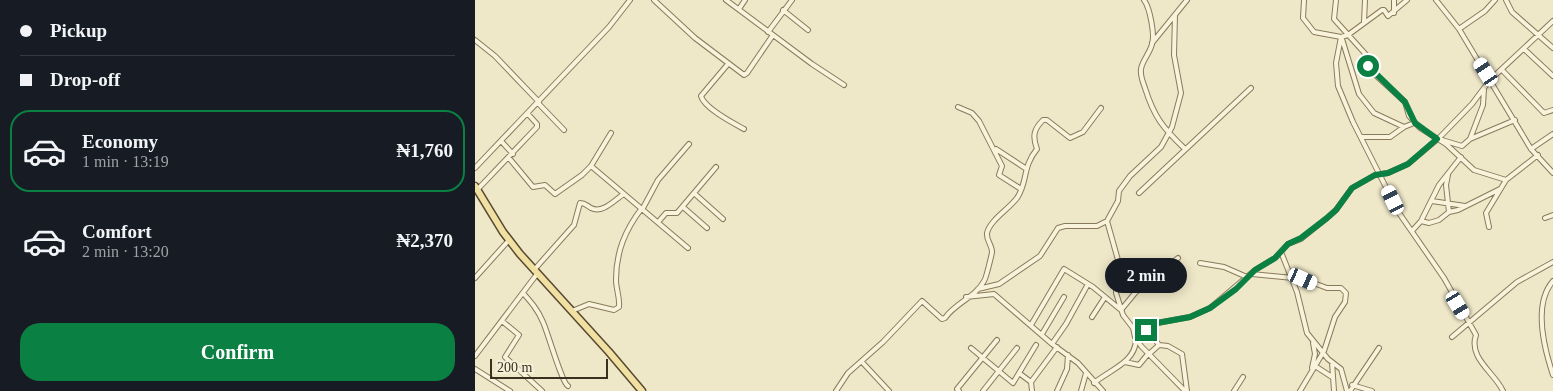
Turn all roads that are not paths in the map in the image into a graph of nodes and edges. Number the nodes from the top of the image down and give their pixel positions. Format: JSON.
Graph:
{"nodes":[{"id":1,"x":629,"y":0,"type":"edge"},
{"id":2,"x":634,"y":0,"type":"edge"},
{"id":3,"x":654,"y":0,"type":"edge"},
{"id":4,"x":726,"y":0,"type":"edge"},
{"id":5,"x":745,"y":0,"type":"edge"},
{"id":6,"x":792,"y":0,"type":"edge"},
{"id":7,"x":1144,"y":0,"type":"edge"},
{"id":8,"x":1187,"y":0,"type":"edge"},
{"id":9,"x":1305,"y":0,"type":"edge"},
{"id":10,"x":1336,"y":0,"type":"edge"},
{"id":11,"x":1365,"y":0,"type":"edge"},
{"id":12,"x":1394,"y":0,"type":"edge"},
{"id":13,"x":1407,"y":0,"type":"edge"},
{"id":14,"x":1436,"y":0,"type":"edge"},
{"id":15,"x":1495,"y":0,"type":"edge"},
{"id":16,"x":1506,"y":0,"type":"edge"},
{"id":17,"x":739,"y":9,"type":"junction"},
{"id":18,"x":783,"y":10,"type":"junction"},
{"id":19,"x":1394,"y":13,"type":"junction"},
{"id":20,"x":1175,"y":15,"type":"junction"},
{"id":21,"x":1553,"y":21,"type":"edge"},
{"id":22,"x":1364,"y":22,"type":"junction"},
{"id":23,"x":1551,"y":27,"type":"edge"},
{"id":24,"x":1459,"y":29,"type":"junction"},
{"id":25,"x":808,"y":30,"type":"dead end"},
{"id":26,"x":768,"y":32,"type":"junction"},
{"id":27,"x":773,"y":35,"type":"junction"},
{"id":28,"x":1348,"y":35,"type":"junction"},
{"id":29,"x":1539,"y":36,"type":"junction"},
{"id":30,"x":1341,"y":37,"type":"junction"},
{"id":31,"x":475,"y":40,"type":"edge"},
{"id":32,"x":1152,"y":44,"type":"junction"},
{"id":33,"x":1553,"y":48,"type":"edge"},
{"id":34,"x":1524,"y":49,"type":"junction"},
{"id":35,"x":728,"y":64,"type":"junction"},
{"id":36,"x":1502,"y":70,"type":"junction"},
{"id":37,"x":1553,"y":76,"type":"edge"},
{"id":38,"x":1490,"y":80,"type":"junction"},
{"id":39,"x":843,"y":84,"type":"dead end"},
{"id":40,"x":1251,"y":88,"type":"dead end"},
{"id":41,"x":1484,"y":89,"type":"junction"},
{"id":42,"x":538,"y":102,"type":"junction"},
{"id":43,"x":958,"y":107,"type":"dead end"},
{"id":44,"x":1101,"y":108,"type":"dead end"},
{"id":45,"x":1553,"y":110,"type":"edge"},
{"id":46,"x":528,"y":114,"type":"junction"},
{"id":47,"x":1515,"y":120,"type":"junction"},
{"id":48,"x":1415,"y":123,"type":"junction"},
{"id":49,"x":1404,"y":127,"type":"junction"},
{"id":50,"x":744,"y":129,"type":"dead end"},
{"id":51,"x":564,"y":130,"type":"dead end"},
{"id":52,"x":611,"y":133,"type":"dead end"},
{"id":53,"x":1169,"y":134,"type":"junction"},
{"id":54,"x":1553,"y":134,"type":"edge"},
{"id":55,"x":1362,"y":137,"type":"junction"},
{"id":56,"x":1437,"y":139,"type":"junction"},
{"id":57,"x":1470,"y":140,"type":"junction"},
{"id":58,"x":501,"y":141,"type":"junction"},
{"id":59,"x":689,"y":144,"type":"dead end"},
{"id":60,"x":995,"y":149,"type":"junction"},
{"id":61,"x":1185,"y":149,"type":"junction"},
{"id":62,"x":1531,"y":149,"type":"junction"},
{"id":63,"x":513,"y":154,"type":"junction"},
{"id":64,"x":1538,"y":155,"type":"junction"},
{"id":65,"x":1461,"y":157,"type":"junction"},
{"id":66,"x":509,"y":158,"type":"junction"},
{"id":67,"x":591,"y":166,"type":"junction"},
{"id":68,"x":716,"y":167,"type":"dead end"},
{"id":69,"x":475,"y":168,"type":"edge"},
{"id":70,"x":1025,"y":168,"type":"junction"},
{"id":71,"x":1448,"y":173,"type":"junction"},
{"id":72,"x":1553,"y":173,"type":"edge"},
{"id":73,"x":1380,"y":174,"type":"junction"},
{"id":74,"x":1506,"y":180,"type":"junction"},
{"id":75,"x":476,"y":188,"type":"edge"},
{"id":76,"x":1021,"y":189,"type":"junction"},
{"id":77,"x":1500,"y":189,"type":"junction"},
{"id":78,"x":1139,"y":193,"type":"dead end"},
{"id":79,"x":624,"y":194,"type":"junction"},
{"id":80,"x":695,"y":194,"type":"junction"},
{"id":81,"x":1432,"y":201,"type":"junction"},
{"id":82,"x":1450,"y":205,"type":"junction"},
{"id":83,"x":1465,"y":206,"type":"junction"},
{"id":84,"x":683,"y":207,"type":"junction"},
{"id":85,"x":642,"y":208,"type":"junction"},
{"id":86,"x":1449,"y":212,"type":"junction"},
{"id":87,"x":1553,"y":215,"type":"edge"},
{"id":88,"x":1545,"y":218,"type":"dead end"},
{"id":89,"x":723,"y":219,"type":"dead end"},
{"id":90,"x":1107,"y":221,"type":"junction"},
{"id":91,"x":1421,"y":221,"type":"junction"},
{"id":92,"x":659,"y":222,"type":"junction"},
{"id":93,"x":1489,"y":227,"type":"dead end"},
{"id":94,"x":707,"y":228,"type":"dead end"},
{"id":95,"x":1412,"y":231,"type":"junction"},
{"id":96,"x":509,"y":240,"type":"junction"},
{"id":97,"x":689,"y":248,"type":"dead end"},
{"id":98,"x":1281,"y":252,"type":"junction"},
{"id":99,"x":1178,"y":258,"type":"dead end"},
{"id":100,"x":1553,"y":262,"type":"edge"},
{"id":101,"x":1200,"y":263,"type":"dead end"},
{"id":102,"x":535,"y":272,"type":"junction"},
{"id":103,"x":1250,"y":275,"type":"junction"},
{"id":104,"x":475,"y":278,"type":"edge"},
{"id":105,"x":1293,"y":278,"type":"junction"},
{"id":106,"x":1553,"y":281,"type":"edge"},
{"id":107,"x":1088,"y":284,"type":"junction"},
{"id":108,"x":979,"y":289,"type":"junction"},
{"id":109,"x":523,"y":293,"type":"junction"},
{"id":110,"x":966,"y":297,"type":"junction"},
{"id":111,"x":1064,"y":297,"type":"dead end"},
{"id":112,"x":1105,"y":297,"type":"junction"},
{"id":113,"x":1121,"y":310,"type":"junction"},
{"id":114,"x":572,"y":312,"type":"junction"},
{"id":115,"x":1092,"y":317,"type":"dead end"},
{"id":116,"x":502,"y":320,"type":"junction"},
{"id":117,"x":1469,"y":323,"type":"junction"},
{"id":118,"x":1031,"y":325,"type":"junction"},
{"id":119,"x":1147,"y":330,"type":"junction"},
{"id":120,"x":1042,"y":334,"type":"junction"},
{"id":121,"x":1452,"y":337,"type":"dead end"},
{"id":122,"x":1136,"y":338,"type":"junction"},
{"id":123,"x":997,"y":340,"type":"dead end"},
{"id":124,"x":1313,"y":341,"type":"junction"},
{"id":125,"x":1035,"y":344,"type":"dead end"},
{"id":126,"x":1052,"y":344,"type":"junction"},
{"id":127,"x":1139,"y":345,"type":"junction"},
{"id":128,"x":1159,"y":345,"type":"junction"},
{"id":129,"x":1057,"y":347,"type":"junction"},
{"id":130,"x":971,"y":348,"type":"dead end"},
{"id":131,"x":1017,"y":348,"type":"dead end"},
{"id":132,"x":1379,"y":348,"type":"dead end"},
{"id":133,"x":1324,"y":351,"type":"junction"},
{"id":134,"x":476,"y":353,"type":"edge"},
{"id":135,"x":1149,"y":354,"type":"junction"},
{"id":136,"x":1068,"y":355,"type":"junction"},
{"id":137,"x":1553,"y":357,"type":"edge"},
{"id":138,"x":983,"y":358,"type":"junction"},
{"id":139,"x":1130,"y":358,"type":"junction"},
{"id":140,"x":1547,"y":358,"type":"junction"},
{"id":141,"x":1319,"y":360,"type":"junction"},
{"id":142,"x":1330,"y":360,"type":"junction"},
{"id":143,"x":862,"y":362,"type":"junction"},
{"id":144,"x":1125,"y":362,"type":"junction"},
{"id":145,"x":1130,"y":364,"type":"junction"},
{"id":146,"x":1313,"y":368,"type":"junction"},
{"id":147,"x":475,"y":369,"type":"edge"},
{"id":148,"x":998,"y":371,"type":"junction"},
{"id":149,"x":1019,"y":373,"type":"junction"},
{"id":150,"x":1086,"y":373,"type":"junction"},
{"id":151,"x":1553,"y":375,"type":"edge"},
{"id":152,"x":1243,"y":377,"type":"dead end"},
{"id":153,"x":1332,"y":377,"type":"junction"},
{"id":154,"x":1031,"y":382,"type":"junction"},
{"id":155,"x":1094,"y":383,"type":"junction"},
{"id":156,"x":1345,"y":383,"type":"junction"},
{"id":157,"x":568,"y":386,"type":"dead end"},
{"id":158,"x":1353,"y":386,"type":"junction"},
{"id":159,"x":1101,"y":390,"type":"edge"},
{"id":160,"x":511,"y":391,"type":"edge"},
{"id":161,"x":542,"y":391,"type":"edge"},
{"id":162,"x":642,"y":391,"type":"edge"},
{"id":163,"x":836,"y":391,"type":"edge"},
{"id":164,"x":889,"y":391,"type":"edge"},
{"id":165,"x":959,"y":391,"type":"edge"},
{"id":166,"x":983,"y":391,"type":"edge"},
{"id":167,"x":1032,"y":391,"type":"edge"},
{"id":168,"x":1057,"y":391,"type":"edge"},
{"id":169,"x":1081,"y":391,"type":"edge"},
{"id":170,"x":1186,"y":391,"type":"edge"},
{"id":171,"x":1234,"y":391,"type":"edge"},
{"id":172,"x":1300,"y":391,"type":"edge"},
{"id":173,"x":1334,"y":391,"type":"edge"},
{"id":174,"x":1348,"y":391,"type":"edge"},
{"id":175,"x":1372,"y":391,"type":"edge"},
{"id":176,"x":1503,"y":391,"type":"edge"}],
"edges":[{"from":1,"to":2,"type":"street"},
{"from":1,"to":42,"type":"street"},
{"from":3,"to":35,"type":"street"},
{"from":4,"to":17,"type":"street"},
{"from":5,"to":17,"type":"street"},
{"from":6,"to":18,"type":"street"},
{"from":7,"to":32,"type":"street"},
{"from":8,"to":20,"type":"street"},
{"from":9,"to":30,"type":"street"},
{"from":10,"to":28,"type":"street"},
{"from":11,"to":22,"type":"street"},
{"from":12,"to":19,"type":"street"},
{"from":13,"to":19,"type":"street"},
{"from":14,"to":24,"type":"street"},
{"from":15,"to":24,"type":"street"},
{"from":16,"to":29,"type":"street"},
{"from":17,"to":26,"type":"street"},
{"from":18,"to":25,"type":"street"},
{"from":18,"to":26,"type":"street"},
{"from":19,"to":22,"type":"street"},
{"from":20,"to":32,"type":"street"},
{"from":20,"to":53,"type":"street"},
{"from":21,"to":23,"type":"street"},
{"from":22,"to":28,"type":"street"},
{"from":23,"to":29,"type":"street"},
{"from":24,"to":38,"type":"street"},
{"from":26,"to":27,"type":"street"},
{"from":27,"to":35,"type":"street"},
{"from":27,"to":39,"type":"street"},
{"from":28,"to":30,"type":"street"},
{"from":28,"to":48,"type":"street"},
{"from":29,"to":33,"type":"street"},
{"from":29,"to":34,"type":"street"},
{"from":30,"to":49,"type":"street"},
{"from":30,"to":55,"type":"street"},
{"from":31,"to":42,"type":"street"},
{"from":32,"to":53,"type":"street"},
{"from":34,"to":36,"type":"street"},
{"from":34,"to":37,"type":"street"},
{"from":35,"to":50,"type":"street"},
{"from":36,"to":38,"type":"street"},
{"from":36,"to":45,"type":"street"},
{"from":38,"to":41,"type":"street"},
{"from":38,"to":47,"type":"street"},
{"from":40,"to":61,"type":"street"},
{"from":41,"to":56,"type":"street"},
{"from":41,"to":57,"type":"street"},
{"from":42,"to":46,"type":"street"},
{"from":42,"to":51,"type":"street"},
{"from":43,"to":60,"type":"street"},
{"from":44,"to":70,"type":"street"},
{"from":46,"to":58,"type":"street"},
{"from":46,"to":63,"type":"street"},
{"from":47,"to":57,"type":"street"},
{"from":47,"to":62,"type":"street"},
{"from":48,"to":49,"type":"street"},
{"from":48,"to":56,"type":"street"},
{"from":49,"to":55,"type":"street"},
{"from":52,"to":67,"type":"street"},
{"from":53,"to":61,"type":"street"},
{"from":53,"to":90,"type":"street"},
{"from":54,"to":62,"type":"street"},
{"from":55,"to":73,"type":"street"},
{"from":56,"to":57,"type":"street"},
{"from":56,"to":65,"type":"street"},
{"from":56,"to":73,"type":"street"},
{"from":58,"to":63,"type":"street"},
{"from":58,"to":69,"type":"street"},
{"from":59,"to":85,"type":"street"},
{"from":60,"to":70,"type":"street"},
{"from":60,"to":76,"type":"street"},
{"from":61,"to":78,"type":"street"},
{"from":62,"to":64,"type":"street"},
{"from":63,"to":66,"type":"street"},
{"from":64,"to":72,"type":"street"},
{"from":64,"to":74,"type":"street"},
{"from":65,"to":71,"type":"street"},
{"from":65,"to":74,"type":"street"},
{"from":66,"to":67,"type":"street"},
{"from":66,"to":75,"type":"street"},
{"from":67,"to":79,"type":"street"},
{"from":68,"to":80,"type":"street"},
{"from":70,"to":76,"type":"street"},
{"from":71,"to":81,"type":"street"},
{"from":71,"to":82,"type":"street"},
{"from":73,"to":95,"type":"street"},
{"from":73,"to":98,"type":"street"},
{"from":74,"to":77,"type":"street"},
{"from":75,"to":96,"type":"main road"},
{"from":76,"to":108,"type":"street"},
{"from":77,"to":83,"type":"street"},
{"from":77,"to":93,"type":"street"},
{"from":79,"to":85,"type":"street"},
{"from":79,"to":102,"type":"street"},
{"from":80,"to":84,"type":"street"},
{"from":80,"to":89,"type":"street"},
{"from":81,"to":82,"type":"street"},
{"from":81,"to":91,"type":"street"},
{"from":82,"to":83,"type":"street"},
{"from":82,"to":86,"type":"street"},
{"from":83,"to":86,"type":"street"},
{"from":84,"to":92,"type":"street"},
{"from":84,"to":94,"type":"street"},
{"from":85,"to":92,"type":"street"},
{"from":85,"to":114,"type":"street"},
{"from":86,"to":91,"type":"street"},
{"from":87,"to":88,"type":"street"},
{"from":90,"to":108,"type":"street"},
{"from":90,"to":113,"type":"street"},
{"from":91,"to":95,"type":"street"},
{"from":92,"to":97,"type":"street"},
{"from":95,"to":117,"type":"street"},
{"from":96,"to":102,"type":"main road"},
{"from":96,"to":104,"type":"street"},
{"from":98,"to":103,"type":"street"},
{"from":98,"to":105,"type":"street"},
{"from":99,"to":113,"type":"street"},
{"from":100,"to":117,"type":"street"},
{"from":101,"to":103,"type":"street"},
{"from":102,"to":109,"type":"street"},
{"from":102,"to":114,"type":"main road"},
{"from":103,"to":105,"type":"street"},
{"from":103,"to":119,"type":"street"},
{"from":105,"to":124,"type":"street"},
{"from":105,"to":133,"type":"street"},
{"from":106,"to":140,"type":"street"},
{"from":107,"to":112,"type":"street"},
{"from":107,"to":118,"type":"street"},
{"from":107,"to":126,"type":"street"},
{"from":108,"to":110,"type":"street"},
{"from":109,"to":116,"type":"street"},
{"from":109,"to":157,"type":"street"},
{"from":110,"to":118,"type":"street"},
{"from":110,"to":143,"type":"street"},
{"from":111,"to":120,"type":"street"},
{"from":112,"to":113,"type":"street"},
{"from":112,"to":115,"type":"street"},
{"from":113,"to":122,"type":"street"},
{"from":114,"to":162,"type":"main road"},
{"from":116,"to":134,"type":"street"},
{"from":116,"to":161,"type":"street"},
{"from":117,"to":121,"type":"street"},
{"from":117,"to":176,"type":"street"},
{"from":118,"to":120,"type":"street"},
{"from":119,"to":122,"type":"street"},
{"from":119,"to":128,"type":"street"},
{"from":120,"to":126,"type":"street"},
{"from":122,"to":127,"type":"street"},
{"from":123,"to":138,"type":"street"},
{"from":124,"to":133,"type":"street"},
{"from":124,"to":146,"type":"street"},
{"from":125,"to":149,"type":"street"},
{"from":126,"to":129,"type":"street"},
{"from":127,"to":135,"type":"street"},
{"from":127,"to":139,"type":"street"},
{"from":128,"to":135,"type":"street"},
{"from":128,"to":170,"type":"street"},
{"from":129,"to":136,"type":"street"},
{"from":129,"to":154,"type":"street"},
{"from":130,"to":138,"type":"street"},
{"from":131,"to":148,"type":"street"},
{"from":132,"to":158,"type":"street"},
{"from":133,"to":141,"type":"street"},
{"from":133,"to":142,"type":"street"},
{"from":135,"to":145,"type":"street"},
{"from":135,"to":170,"type":"street"},
{"from":136,"to":150,"type":"street"},
{"from":136,"to":168,"type":"street"},
{"from":137,"to":140,"type":"street"},
{"from":138,"to":148,"type":"street"},
{"from":138,"to":165,"type":"street"},
{"from":139,"to":144,"type":"street"},
{"from":139,"to":145,"type":"street"},
{"from":140,"to":151,"type":"street"},
{"from":141,"to":142,"type":"street"},
{"from":141,"to":146,"type":"street"},
{"from":142,"to":153,"type":"street"},
{"from":142,"to":156,"type":"street"},
{"from":143,"to":163,"type":"street"},
{"from":143,"to":164,"type":"street"},
{"from":144,"to":145,"type":"street"},
{"from":144,"to":155,"type":"street"},
{"from":146,"to":153,"type":"street"},
{"from":146,"to":172,"type":"street"},
{"from":147,"to":160,"type":"street"},
{"from":148,"to":149,"type":"street"},
{"from":148,"to":166,"type":"street"},
{"from":149,"to":154,"type":"street"},
{"from":150,"to":155,"type":"street"},
{"from":150,"to":169,"type":"street"},
{"from":152,"to":171,"type":"street"},
{"from":153,"to":173,"type":"street"},
{"from":154,"to":167,"type":"street"},
{"from":155,"to":159,"type":"street"},
{"from":156,"to":158,"type":"street"},
{"from":156,"to":174,"type":"street"},
{"from":158,"to":174,"type":"street"},
{"from":158,"to":175,"type":"street"}]}
